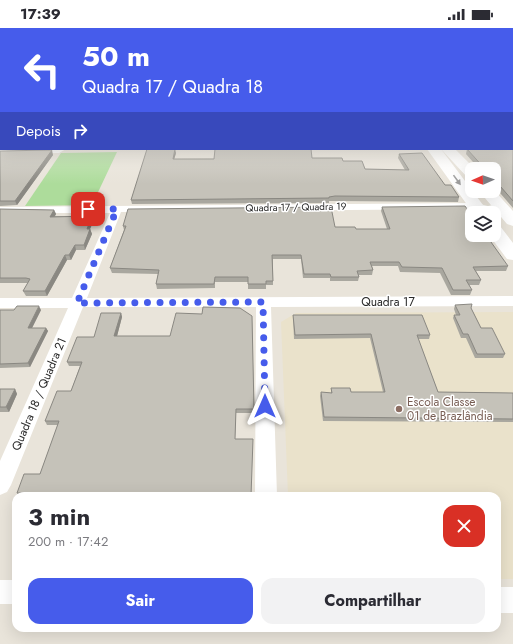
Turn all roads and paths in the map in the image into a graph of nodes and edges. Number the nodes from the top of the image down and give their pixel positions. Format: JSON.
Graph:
{"nodes":[{"id":1,"x":435,"y":150,"type":"edge"},
{"id":2,"x":449,"y":150,"type":"edge"},
{"id":3,"x":465,"y":167,"type":"edge"},
{"id":4,"x":496,"y":198,"type":"edge"},
{"id":5,"x":476,"y":206,"type":"edge"},
{"id":6,"x":507,"y":206,"type":"edge"},
{"id":7,"x":117,"y":209,"type":"junction"},
{"id":8,"x":465,"y":209,"type":"edge"},
{"id":9,"x":0,"y":210,"type":"edge"},
{"id":10,"x":513,"y":221,"type":"edge"},
{"id":11,"x":501,"y":240,"type":"edge"},
{"id":12,"x":513,"y":256,"type":"edge"},
{"id":13,"x":513,"y":301,"type":"edge"},
{"id":14,"x":263,"y":302,"type":"junction"},
{"id":15,"x":0,"y":303,"type":"edge"},
{"id":16,"x":77,"y":303,"type":"junction"},
{"id":17,"x":0,"y":485,"type":"edge"},
{"id":18,"x":266,"y":492,"type":"edge"},
{"id":19,"x":0,"y":592,"type":"edge"},
{"id":20,"x":12,"y":592,"type":"edge"},
{"id":21,"x":501,"y":600,"type":"edge"},
{"id":22,"x":513,"y":600,"type":"edge"}],
"edges":[{"from":1,"to":5,"type":"street","one_way":true},
{"from":2,"to":3,"type":"street"},
{"from":4,"to":6,"type":"street"},
{"from":6,"to":10,"type":"street"},
{"from":7,"to":8,"type":"street","name":"Quadra 17 / Quadra 19"},
{"from":7,"to":9,"type":"street","name":"Quadra 17 / Quadra 19"},
{"from":7,"to":16,"type":"street","name":"Quadra 18 / Quadra 21"},
{"from":11,"to":12,"type":"street"},
{"from":13,"to":14,"type":"street","name":"Quadra 17"},
{"from":14,"to":16,"type":"street","name":"Quadra 17"},
{"from":14,"to":18,"type":"street"},
{"from":15,"to":16,"type":"street","name":"Quadra 17"},
{"from":16,"to":17,"type":"street","name":"Quadra 18 / Quadra 21"},
{"from":19,"to":20,"type":"street"},
{"from":21,"to":22,"type":"street"}]}
